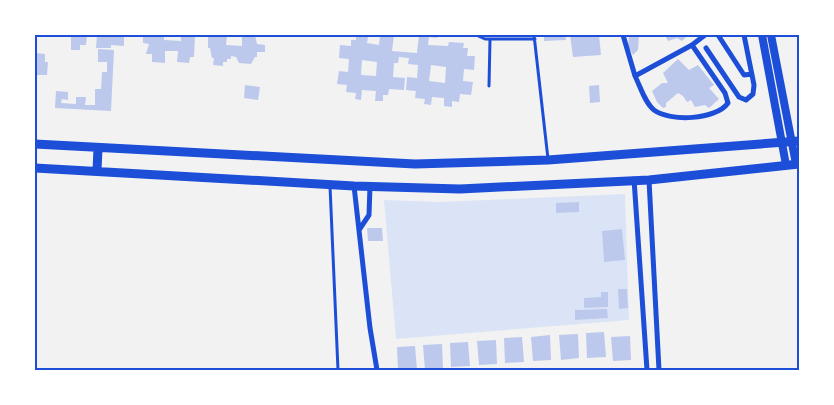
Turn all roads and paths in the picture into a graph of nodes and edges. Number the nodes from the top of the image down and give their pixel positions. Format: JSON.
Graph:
{"nodes":[{"id":1,"x":476,"y":35,"type":"edge"},
{"id":2,"x":623,"y":35,"type":"edge"},
{"id":3,"x":705,"y":35,"type":"edge"},
{"id":4,"x":718,"y":35,"type":"edge"},
{"id":5,"x":744,"y":35,"type":"edge"},
{"id":6,"x":762,"y":35,"type":"edge"},
{"id":7,"x":771,"y":35,"type":"edge"},
{"id":8,"x":534,"y":37,"type":"edge"},
{"id":9,"x":490,"y":39,"type":"junction"},
{"id":10,"x":692,"y":45,"type":"junction"},
{"id":11,"x":706,"y":48,"type":"dead end"},
{"id":12,"x":752,"y":74,"type":"junction"},
{"id":13,"x":635,"y":76,"type":"junction"},
{"id":14,"x":489,"y":86,"type":"dead end"},
{"id":15,"x":795,"y":142,"type":"edge"},
{"id":16,"x":782,"y":143,"type":"junction"},
{"id":17,"x":35,"y":144,"type":"edge"},
{"id":18,"x":98,"y":148,"type":"junction"},
{"id":19,"x":548,"y":160,"type":"junction"},
{"id":20,"x":798,"y":164,"type":"edge"},
{"id":21,"x":786,"y":165,"type":"junction"},
{"id":22,"x":35,"y":168,"type":"edge"},
{"id":23,"x":97,"y":171,"type":"junction"},
{"id":24,"x":634,"y":179,"type":"junction"},
{"id":25,"x":649,"y":180,"type":"junction"},
{"id":26,"x":330,"y":184,"type":"junction"},
{"id":27,"x":354,"y":186,"type":"junction"},
{"id":28,"x":370,"y":186,"type":"junction"},
{"id":29,"x":359,"y":230,"type":"junction"},
{"id":30,"x":338,"y":370,"type":"edge"},
{"id":31,"x":377,"y":370,"type":"edge"},
{"id":32,"x":646,"y":370,"type":"edge"},
{"id":33,"x":659,"y":370,"type":"edge"}],
"edges":[{"from":1,"to":9,"type":"lane"},
{"from":2,"to":13,"type":"street"},
{"from":3,"to":10,"type":"street"},
{"from":4,"to":12,"type":"street"},
{"from":5,"to":12,"type":"street"},
{"from":6,"to":16,"type":"street"},
{"from":7,"to":15,"type":"street"},
{"from":8,"to":9,"type":"lane"},
{"from":8,"to":19,"type":"lane"},
{"from":9,"to":14,"type":"lane"},
{"from":10,"to":13,"type":"street"},
{"from":10,"to":13,"type":"street"},
{"from":11,"to":12,"type":"street"},
{"from":15,"to":16,"type":"main road"},
{"from":15,"to":20,"type":"street"},
{"from":16,"to":19,"type":"main road"},
{"from":16,"to":21,"type":"street"},
{"from":17,"to":18,"type":"main road"},
{"from":18,"to":19,"type":"main road"},
{"from":18,"to":23,"type":"main road"},
{"from":20,"to":21,"type":"main road"},
{"from":21,"to":25,"type":"main road"},
{"from":22,"to":23,"type":"main road"},
{"from":23,"to":26,"type":"main road"},
{"from":24,"to":25,"type":"main road"},
{"from":24,"to":28,"type":"main road"},
{"from":24,"to":32,"type":"street"},
{"from":25,"to":33,"type":"street"},
{"from":26,"to":27,"type":"main road"},
{"from":26,"to":30,"type":"lane"},
{"from":27,"to":28,"type":"main road"},
{"from":27,"to":29,"type":"street"},
{"from":28,"to":29,"type":"street"},
{"from":29,"to":31,"type":"street"}]}
